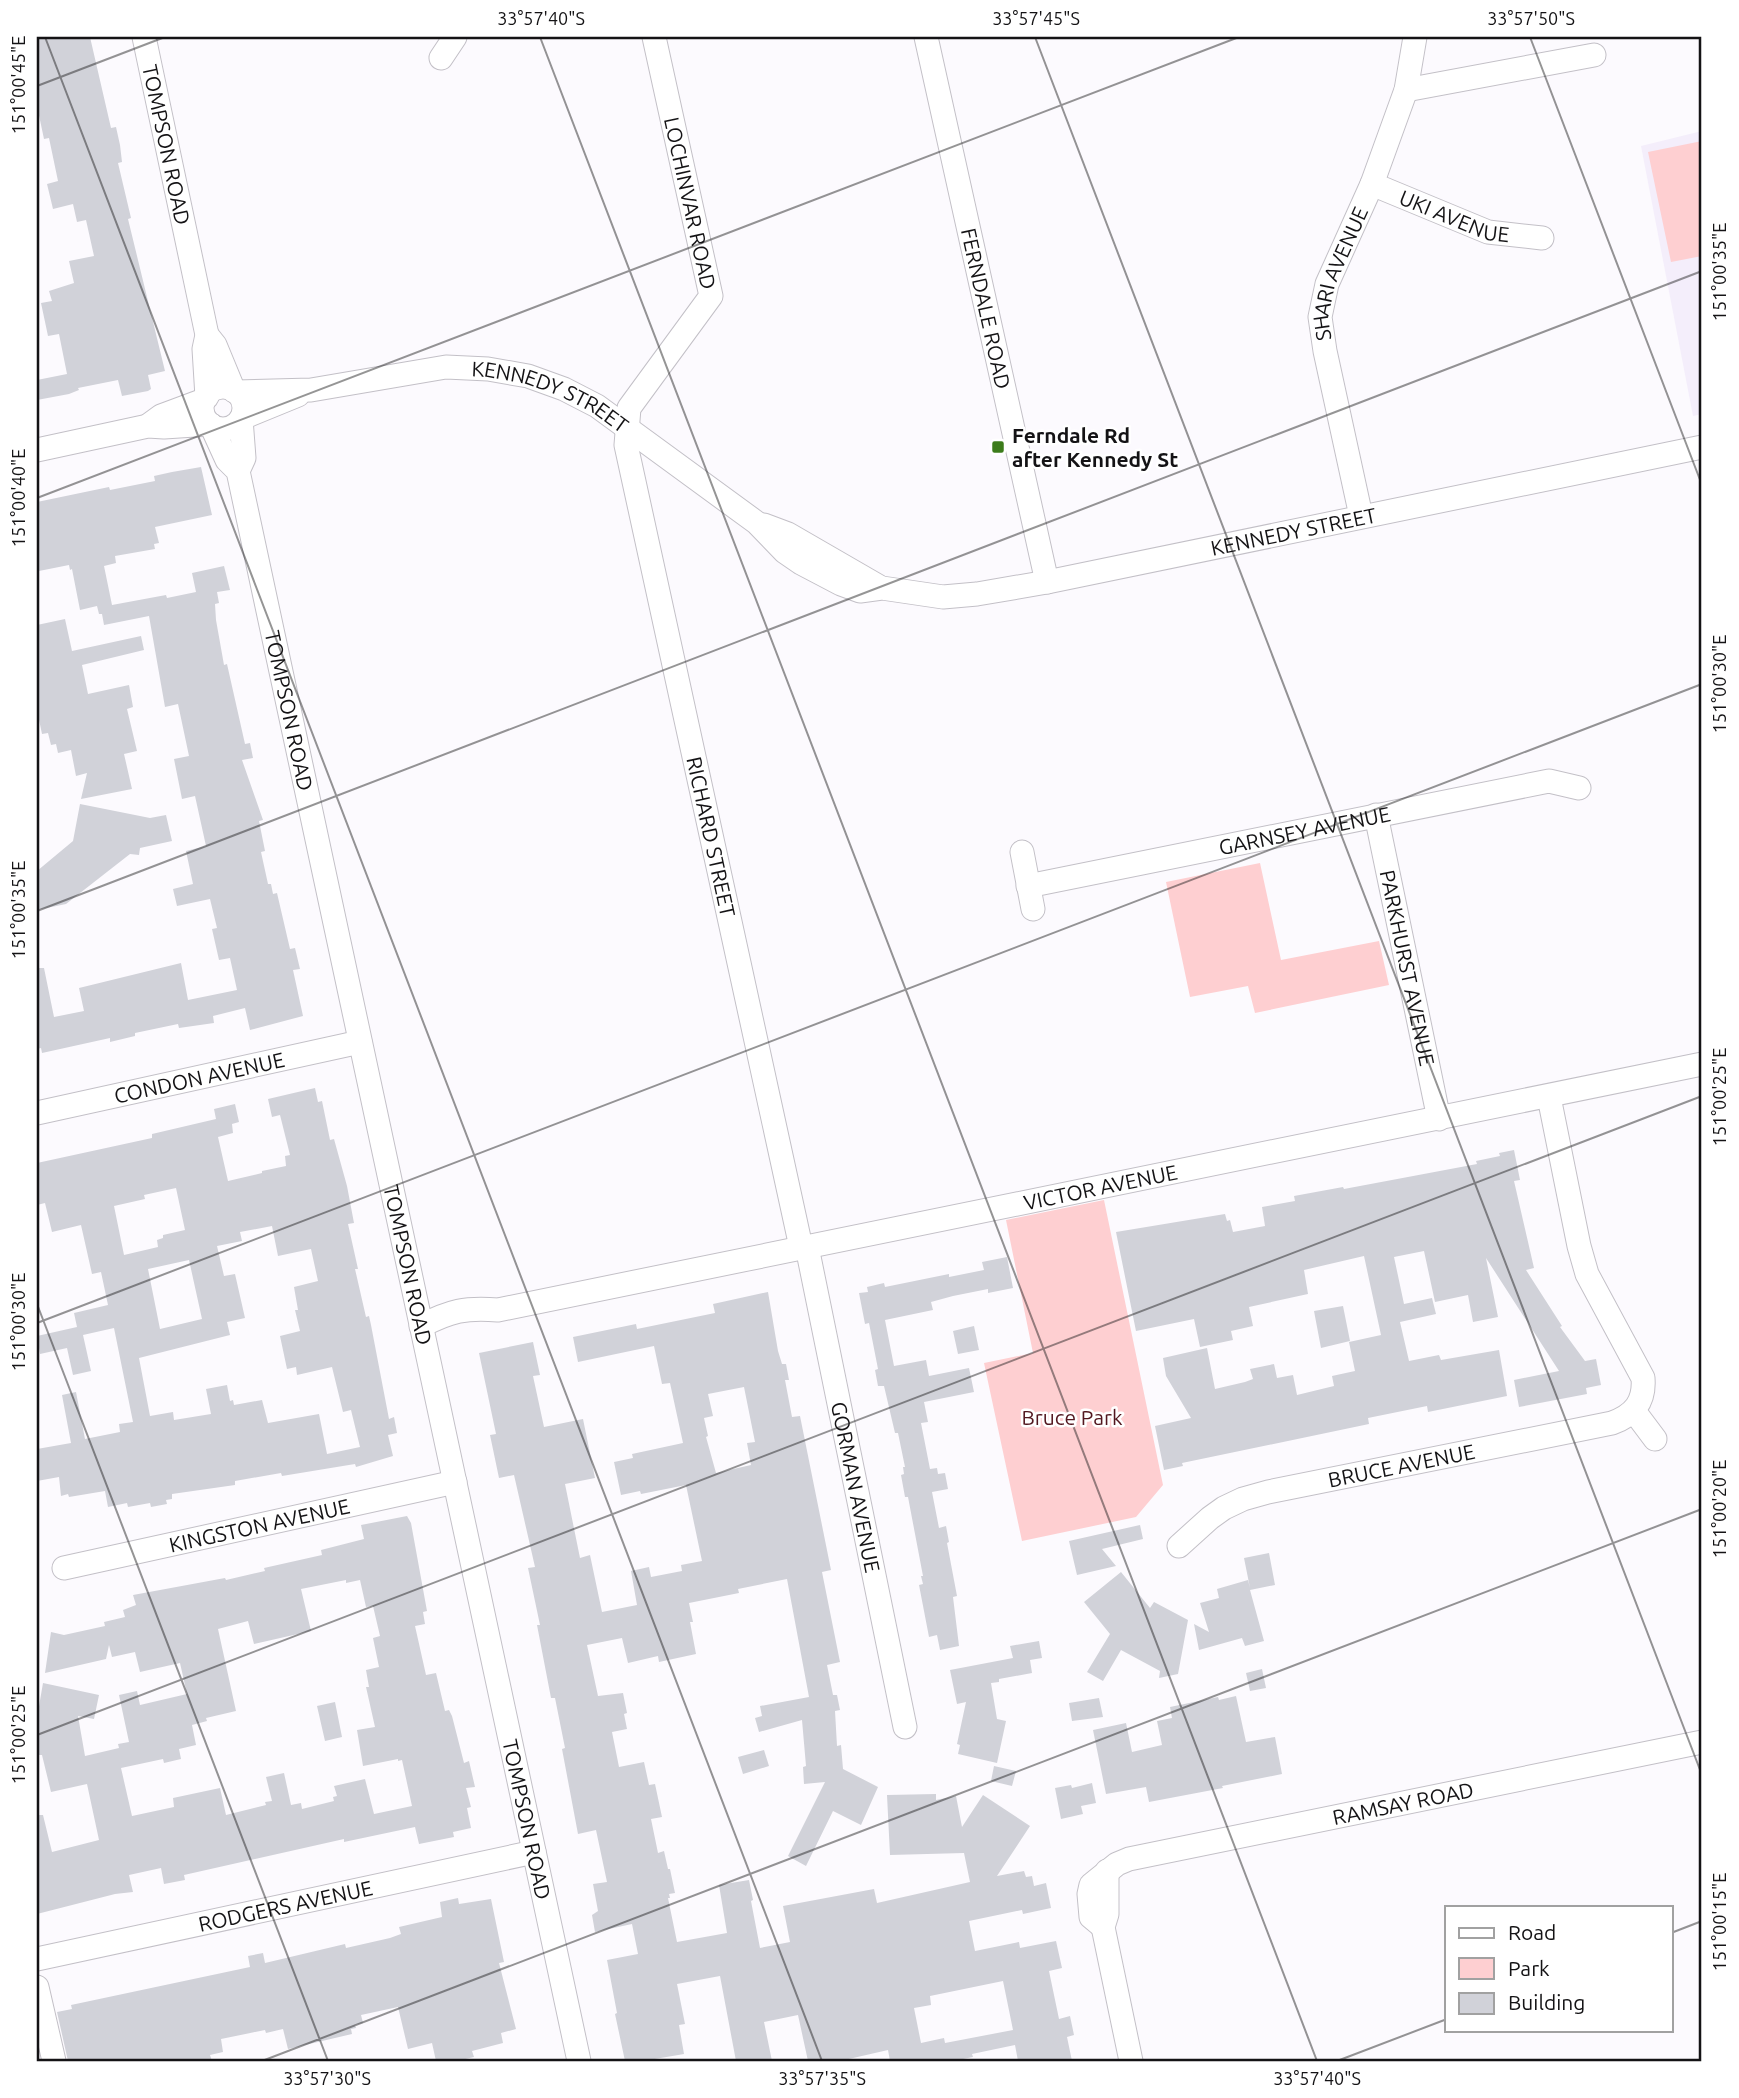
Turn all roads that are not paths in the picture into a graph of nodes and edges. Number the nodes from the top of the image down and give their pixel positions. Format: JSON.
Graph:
{"nodes":[{"id":1,"x":144,"y":37,"type":"edge"},
{"id":2,"x":455,"y":37,"type":"edge"},
{"id":3,"x":654,"y":37,"type":"edge"},
{"id":4,"x":926,"y":37,"type":"edge"},
{"id":5,"x":1415,"y":37,"type":"edge"},
{"id":6,"x":1594,"y":55,"type":"dead end"},
{"id":7,"x":441,"y":58,"type":"dead end"},
{"id":8,"x":1406,"y":90,"type":"junction"},
{"id":9,"x":1371,"y":184,"type":"junction"},
{"id":10,"x":1542,"y":238,"type":"dead end"},
{"id":11,"x":207,"y":335,"type":"junction"},
{"id":12,"x":311,"y":390,"type":"junction"},
{"id":13,"x":235,"y":391,"type":"junction"},
{"id":14,"x":205,"y":398,"type":"junction"},
{"id":15,"x":241,"y":418,"type":"junction"},
{"id":16,"x":211,"y":424,"type":"junction"},
{"id":17,"x":148,"y":426,"type":"junction"},
{"id":18,"x":628,"y":426,"type":"junction"},
{"id":19,"x":1702,"y":447,"type":"edge"},
{"id":20,"x":37,"y":450,"type":"edge"},
{"id":21,"x":238,"y":471,"type":"junction"},
{"id":22,"x":1361,"y":516,"type":"junction"},
{"id":23,"x":1046,"y":582,"type":"junction"},
{"id":24,"x":1578,"y":788,"type":"dead end"},
{"id":25,"x":1377,"y":815,"type":"junction"},
{"id":26,"x":1022,"y":852,"type":"dead end"},
{"id":27,"x":1028,"y":886,"type":"junction"},
{"id":28,"x":1033,"y":909,"type":"dead end"},
{"id":29,"x":360,"y":1042,"type":"junction"},
{"id":30,"x":1702,"y":1064,"type":"edge"},
{"id":31,"x":1549,"y":1097,"type":"junction"},
{"id":32,"x":37,"y":1112,"type":"edge"},
{"id":33,"x":1439,"y":1119,"type":"junction"},
{"id":34,"x":804,"y":1247,"type":"junction"},
{"id":35,"x":421,"y":1326,"type":"junction"},
{"id":36,"x":1634,"y":1411,"type":"junction"},
{"id":37,"x":1655,"y":1439,"type":"dead end"},
{"id":38,"x":455,"y":1482,"type":"junction"},
{"id":39,"x":1179,"y":1546,"type":"dead end"},
{"id":40,"x":64,"y":1568,"type":"dead end"},
{"id":41,"x":905,"y":1727,"type":"dead end"},
{"id":42,"x":1702,"y":1742,"type":"edge"},
{"id":43,"x":534,"y":1852,"type":"junction"},
{"id":44,"x":37,"y":1959,"type":"edge"},
{"id":45,"x":37,"y":1987,"type":"edge"},
{"id":46,"x":54,"y":2061,"type":"edge"},
{"id":47,"x":579,"y":2061,"type":"edge"},
{"id":48,"x":1131,"y":2061,"type":"edge"}],
"edges":[{"from":1,"to":11,"type":"street","name":"TOMPSON ROAD"},
{"from":2,"to":7,"type":"street"},
{"from":3,"to":18,"type":"street","name":"LOCHINVAR ROAD"},
{"from":4,"to":23,"type":"street","name":"FERNDALE ROAD"},
{"from":5,"to":8,"type":"street","name":"SHARI AVENUE"},
{"from":6,"to":8,"type":"street"},
{"from":8,"to":9,"type":"street","name":"SHARI AVENUE"},
{"from":9,"to":10,"type":"street","name":"UKI AVENUE"},
{"from":9,"to":22,"type":"street","name":"SHARI AVENUE"},
{"from":11,"to":13,"type":"street","name":"TOMPSON ROAD"},
{"from":11,"to":14,"type":"street","name":"TOMPSON ROAD"},
{"from":12,"to":13,"type":"street","name":"KENNEDY STREET"},
{"from":12,"to":15,"type":"street","name":"KENNEDY STREET"},
{"from":12,"to":18,"type":"street","name":"KENNEDY STREET"},
{"from":13,"to":14,"type":"street"},
{"from":13,"to":15,"type":"street"},
{"from":14,"to":16,"type":"street"},
{"from":14,"to":17,"type":"street"},
{"from":15,"to":16,"type":"street"},
{"from":15,"to":21,"type":"street","name":"TOMPSON ROAD"},
{"from":16,"to":17,"type":"street"},
{"from":16,"to":21,"type":"street","name":"TOMPSON ROAD"},
{"from":17,"to":20,"type":"street"},
{"from":18,"to":23,"type":"street","name":"KENNEDY STREET"},
{"from":18,"to":34,"type":"street","name":"RICHARD STREET"},
{"from":19,"to":22,"type":"street","name":"KENNEDY STREET"},
{"from":21,"to":29,"type":"street","name":"TOMPSON ROAD"},
{"from":22,"to":23,"type":"street","name":"KENNEDY STREET"},
{"from":24,"to":25,"type":"street","name":"GARNSEY AVENUE"},
{"from":25,"to":27,"type":"street","name":"GARNSEY AVENUE"},
{"from":25,"to":33,"type":"street","name":"PARKHURST AVENUE"},
{"from":26,"to":27,"type":"street"},
{"from":27,"to":28,"type":"street"},
{"from":29,"to":32,"type":"street","name":"CONDON AVENUE"},
{"from":29,"to":35,"type":"street","name":"TOMPSON ROAD"},
{"from":30,"to":31,"type":"street","name":"VICTOR AVENUE"},
{"from":31,"to":33,"type":"street","name":"VICTOR AVENUE"},
{"from":31,"to":36,"type":"street"},
{"from":33,"to":34,"type":"street","name":"VICTOR AVENUE"},
{"from":34,"to":35,"type":"street","name":"VICTOR AVENUE"},
{"from":34,"to":41,"type":"street","name":"GORMAN AVENUE"},
{"from":35,"to":38,"type":"street","name":"TOMPSON ROAD"},
{"from":36,"to":37,"type":"street"},
{"from":36,"to":39,"type":"street","name":"BRUCE AVENUE"},
{"from":38,"to":40,"type":"street","name":"KINGSTON AVENUE"},
{"from":38,"to":43,"type":"street","name":"TOMPSON ROAD"},
{"from":42,"to":48,"type":"street","name":"RAMSAY ROAD"},
{"from":43,"to":44,"type":"street","name":"RODGERS AVENUE"},
{"from":43,"to":47,"type":"street","name":"TOMPSON ROAD"},
{"from":45,"to":46,"type":"street"}]}
